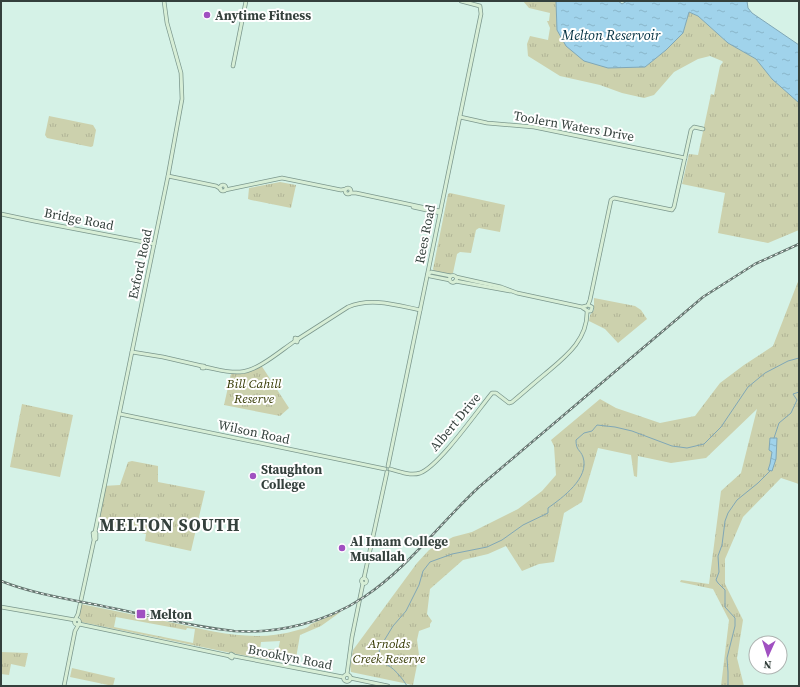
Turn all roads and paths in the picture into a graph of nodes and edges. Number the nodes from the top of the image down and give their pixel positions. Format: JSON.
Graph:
{"nodes":[{"id":1,"x":164,"y":1,"type":"edge"},
{"id":2,"x":246,"y":1,"type":"edge"},
{"id":3,"x":461,"y":1,"type":"edge"},
{"id":4,"x":233,"y":66,"type":"dead end"},
{"id":5,"x":460,"y":117,"type":"junction"},
{"id":6,"x":703,"y":129,"type":"dead end"},
{"id":7,"x":685,"y":158,"type":"junction"},
{"id":8,"x":168,"y":176,"type":"junction"},
{"id":9,"x":440,"y":212,"type":"junction"},
{"id":10,"x":1,"y":214,"type":"edge"},
{"id":11,"x":154,"y":244,"type":"junction"},
{"id":12,"x":428,"y":274,"type":"junction"},
{"id":13,"x":451,"y":276,"type":"junction"},
{"id":14,"x":456,"y":277,"type":"junction"},
{"id":15,"x":450,"y":280,"type":"junction"},
{"id":16,"x":455,"y":281,"type":"junction"},
{"id":17,"x":512,"y":292,"type":"junction"},
{"id":18,"x":587,"y":308,"type":"junction"},
{"id":19,"x":420,"y":310,"type":"junction"},
{"id":20,"x":132,"y":352,"type":"junction"},
{"id":21,"x":120,"y":414,"type":"junction"},
{"id":22,"x":388,"y":469,"type":"junction"},
{"id":23,"x":1,"y":607,"type":"edge"},
{"id":24,"x":77,"y":622,"type":"junction"},
{"id":25,"x":347,"y":674,"type":"junction"},
{"id":26,"x":344,"y":679,"type":"junction"},
{"id":27,"x":350,"y":679,"type":"junction"},
{"id":28,"x":64,"y":686,"type":"edge"},
{"id":29,"x":344,"y":686,"type":"edge"},
{"id":30,"x":347,"y":686,"type":"edge"},
{"id":31,"x":388,"y":686,"type":"edge"}],
"edges":[{"from":1,"to":8,"type":"street","name":"Exford Road"},
{"from":2,"to":4,"type":"street"},
{"from":3,"to":5,"type":"street","name":"Rees Road"},
{"from":5,"to":7,"type":"street","name":"Toolern Waters Drive"},
{"from":5,"to":9,"type":"street","name":"Rees Road"},
{"from":6,"to":7,"type":"street"},
{"from":7,"to":18,"type":"street","name":"Albert Drive"},
{"from":8,"to":9,"type":"street"},
{"from":8,"to":11,"type":"street","name":"Exford Road"},
{"from":9,"to":12,"type":"street","name":"Rees Road"},
{"from":10,"to":11,"type":"street","name":"Bridge Road"},
{"from":11,"to":20,"type":"street","name":"Exford Road"},
{"from":12,"to":13,"type":"street"},
{"from":12,"to":15,"type":"street"},
{"from":12,"to":19,"type":"street","name":"Rees Road"},
{"from":13,"to":14,"type":"street"},
{"from":13,"to":15,"type":"street"},
{"from":14,"to":16,"type":"street"},
{"from":14,"to":17,"type":"street"},
{"from":15,"to":16,"type":"street"},
{"from":16,"to":17,"type":"street"},
{"from":17,"to":18,"type":"street"},
{"from":18,"to":22,"type":"street","name":"Albert Drive"},
{"from":19,"to":20,"type":"street"},
{"from":19,"to":22,"type":"street","name":"Rees Road"},
{"from":20,"to":21,"type":"street","name":"Exford Road"},
{"from":21,"to":22,"type":"street","name":"Wilson Road"},
{"from":21,"to":24,"type":"street","name":"Exford Road"},
{"from":22,"to":25,"type":"street","name":"Rees Road"},
{"from":23,"to":24,"type":"street","name":"Brooklyn Road"},
{"from":24,"to":26,"type":"street","name":"Brooklyn Road"},
{"from":24,"to":28,"type":"street","name":"Exford Road"},
{"from":25,"to":26,"type":"street"},
{"from":25,"to":27,"type":"street"},
{"from":26,"to":27,"type":"street","name":"Brooklyn Road"},
{"from":26,"to":29,"type":"street"},
{"from":27,"to":30,"type":"street"},
{"from":27,"to":31,"type":"street"}]}
